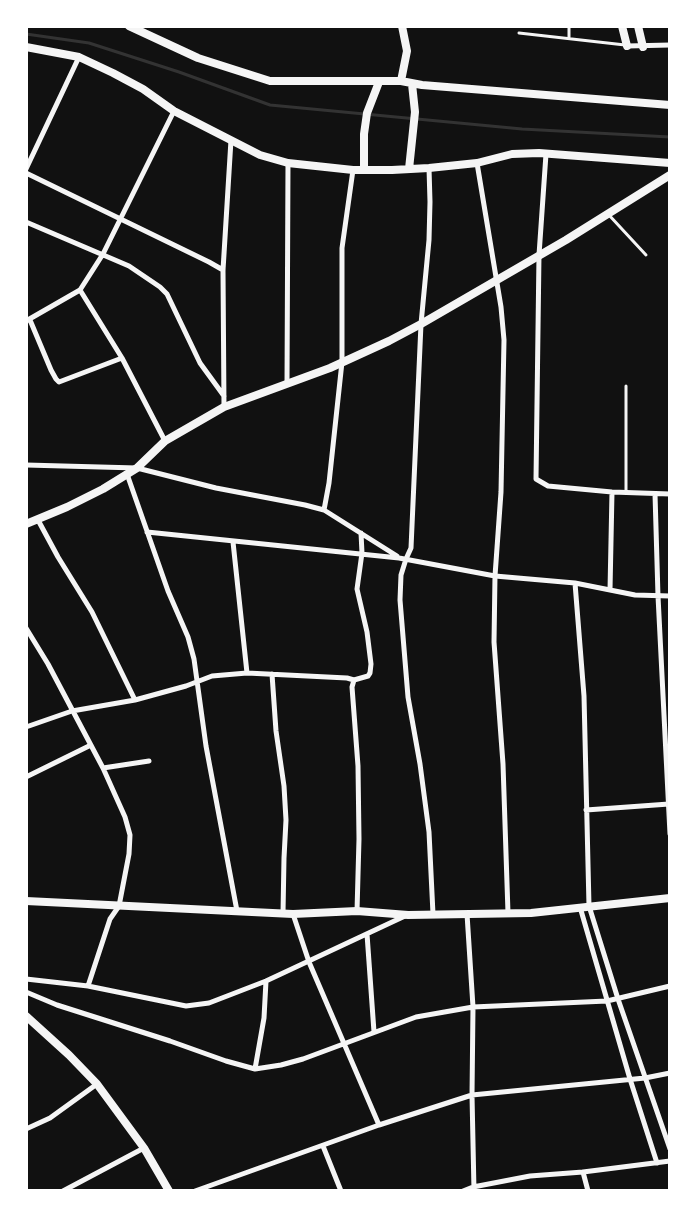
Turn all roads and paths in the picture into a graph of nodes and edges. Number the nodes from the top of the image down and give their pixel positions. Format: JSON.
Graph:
{"nodes":[{"id":1,"x":129,"y":26,"type":"edge"},
{"id":2,"x":402,"y":26,"type":"edge"},
{"id":3,"x":569,"y":26,"type":"edge"},
{"id":4,"x":622,"y":26,"type":"edge"},
{"id":5,"x":638,"y":26,"type":"edge"},
{"id":6,"x":519,"y":33,"type":"dead end"},
{"id":7,"x":569,"y":38,"type":"junction"},
{"id":8,"x":670,"y":45,"type":"edge"},
{"id":9,"x":627,"y":46,"type":"junction"},
{"id":10,"x":26,"y":47,"type":"edge"},
{"id":11,"x":643,"y":47,"type":"junction"},
{"id":12,"x":79,"y":57,"type":"junction"},
{"id":13,"x":401,"y":81,"type":"junction"},
{"id":14,"x":379,"y":82,"type":"junction"},
{"id":15,"x":412,"y":84,"type":"junction"},
{"id":16,"x":670,"y":105,"type":"edge"},
{"id":17,"x":174,"y":111,"type":"junction"},
{"id":18,"x":231,"y":140,"type":"junction"},
{"id":19,"x":546,"y":154,"type":"junction"},
{"id":20,"x":288,"y":163,"type":"junction"},
{"id":21,"x":477,"y":163,"type":"junction"},
{"id":22,"x":670,"y":163,"type":"edge"},
{"id":23,"x":429,"y":168,"type":"junction"},
{"id":24,"x":26,"y":169,"type":"edge"},
{"id":25,"x":409,"y":169,"type":"junction"},
{"id":26,"x":353,"y":170,"type":"junction"},
{"id":27,"x":364,"y":170,"type":"junction"},
{"id":28,"x":26,"y":174,"type":"edge"},
{"id":29,"x":670,"y":175,"type":"edge"},
{"id":30,"x":608,"y":214,"type":"junction"},
{"id":31,"x":120,"y":219,"type":"junction"},
{"id":32,"x":26,"y":222,"type":"edge"},
{"id":33,"x":102,"y":254,"type":"junction"},
{"id":34,"x":540,"y":255,"type":"junction"},
{"id":35,"x":646,"y":255,"type":"dead end"},
{"id":36,"x":223,"y":270,"type":"junction"},
{"id":37,"x":496,"y":279,"type":"junction"},
{"id":38,"x":80,"y":290,"type":"junction"},
{"id":39,"x":28,"y":321,"type":"edge"},
{"id":40,"x":421,"y":324,"type":"junction"},
{"id":41,"x":122,"y":358,"type":"junction"},
{"id":42,"x":342,"y":362,"type":"junction"},
{"id":43,"x":287,"y":385,"type":"junction"},
{"id":44,"x":626,"y":386,"type":"dead end"},
{"id":45,"x":224,"y":396,"type":"junction"},
{"id":46,"x":224,"y":407,"type":"junction"},
{"id":47,"x":164,"y":441,"type":"junction"},
{"id":48,"x":26,"y":465,"type":"edge"},
{"id":49,"x":137,"y":468,"type":"junction"},
{"id":50,"x":127,"y":474,"type":"junction"},
{"id":51,"x":612,"y":492,"type":"junction"},
{"id":52,"x":626,"y":492,"type":"junction"},
{"id":53,"x":655,"y":494,"type":"junction"},
{"id":54,"x":670,"y":494,"type":"edge"},
{"id":55,"x":324,"y":510,"type":"junction"},
{"id":56,"x":38,"y":520,"type":"junction"},
{"id":57,"x":26,"y":524,"type":"edge"},
{"id":58,"x":147,"y":532,"type":"junction"},
{"id":59,"x":361,"y":533,"type":"junction"},
{"id":60,"x":233,"y":542,"type":"junction"},
{"id":61,"x":362,"y":554,"type":"junction"},
{"id":62,"x":399,"y":558,"type":"junction"},
{"id":63,"x":406,"y":559,"type":"junction"},
{"id":64,"x":495,"y":576,"type":"junction"},
{"id":65,"x":575,"y":583,"type":"junction"},
{"id":66,"x":610,"y":590,"type":"junction"},
{"id":67,"x":658,"y":596,"type":"junction"},
{"id":68,"x":670,"y":596,"type":"edge"},
{"id":69,"x":26,"y":628,"type":"edge"},
{"id":70,"x":247,"y":674,"type":"junction"},
{"id":71,"x":272,"y":674,"type":"junction"},
{"id":72,"x":354,"y":680,"type":"junction"},
{"id":73,"x":198,"y":681,"type":"junction"},
{"id":74,"x":135,"y":700,"type":"junction"},
{"id":75,"x":72,"y":711,"type":"junction"},
{"id":76,"x":26,"y":727,"type":"edge"},
{"id":77,"x":91,"y":746,"type":"junction"},
{"id":78,"x":149,"y":761,"type":"dead end"},
{"id":79,"x":103,"y":768,"type":"junction"},
{"id":80,"x":26,"y":777,"type":"edge"},
{"id":81,"x":669,"y":804,"type":"edge"},
{"id":82,"x":586,"y":810,"type":"junction"},
{"id":83,"x":670,"y":834,"type":"edge"},
{"id":84,"x":670,"y":898,"type":"edge"},
{"id":85,"x":26,"y":901,"type":"edge"},
{"id":86,"x":119,"y":906,"type":"junction"},
{"id":87,"x":589,"y":906,"type":"junction"},
{"id":88,"x":580,"y":907,"type":"junction"},
{"id":89,"x":237,"y":911,"type":"junction"},
{"id":90,"x":357,"y":911,"type":"junction"},
{"id":91,"x":283,"y":913,"type":"junction"},
{"id":92,"x":508,"y":913,"type":"junction"},
{"id":93,"x":293,"y":914,"type":"junction"},
{"id":94,"x":433,"y":914,"type":"junction"},
{"id":95,"x":467,"y":914,"type":"junction"},
{"id":96,"x":408,"y":915,"type":"junction"},
{"id":97,"x":367,"y":934,"type":"junction"},
{"id":98,"x":308,"y":962,"type":"junction"},
{"id":99,"x":26,"y":979,"type":"edge"},
{"id":100,"x":266,"y":980,"type":"junction"},
{"id":101,"x":88,"y":986,"type":"junction"},
{"id":102,"x":670,"y":986,"type":"edge"},
{"id":103,"x":26,"y":992,"type":"edge"},
{"id":104,"x":618,"y":999,"type":"junction"},
{"id":105,"x":607,"y":1000,"type":"junction"},
{"id":106,"x":473,"y":1007,"type":"junction"},
{"id":107,"x":26,"y":1016,"type":"edge"},
{"id":108,"x":374,"y":1032,"type":"junction"},
{"id":109,"x":343,"y":1044,"type":"junction"},
{"id":110,"x":255,"y":1069,"type":"junction"},
{"id":111,"x":670,"y":1073,"type":"edge"},
{"id":112,"x":645,"y":1078,"type":"junction"},
{"id":113,"x":630,"y":1079,"type":"junction"},
{"id":114,"x":97,"y":1084,"type":"junction"},
{"id":115,"x":472,"y":1095,"type":"junction"},
{"id":116,"x":379,"y":1125,"type":"junction"},
{"id":117,"x":26,"y":1129,"type":"edge"},
{"id":118,"x":323,"y":1146,"type":"junction"},
{"id":119,"x":144,"y":1148,"type":"junction"},
{"id":120,"x":670,"y":1149,"type":"edge"},
{"id":121,"x":670,"y":1161,"type":"edge"},
{"id":122,"x":657,"y":1163,"type":"junction"},
{"id":123,"x":583,"y":1172,"type":"junction"},
{"id":124,"x":474,"y":1189,"type":"edge"},
{"id":125,"x":62,"y":1191,"type":"edge"},
{"id":126,"x":169,"y":1191,"type":"edge"},
{"id":127,"x":195,"y":1191,"type":"edge"},
{"id":128,"x":342,"y":1191,"type":"edge"},
{"id":129,"x":463,"y":1191,"type":"edge"},
{"id":130,"x":588,"y":1191,"type":"edge"}],
"edges":[{"from":1,"to":14,"type":"street"},
{"from":2,"to":13,"type":"street"},
{"from":3,"to":7,"type":"lane"},
{"from":4,"to":9,"type":"street"},
{"from":5,"to":11,"type":"street"},
{"from":6,"to":7,"type":"lane"},
{"from":7,"to":9,"type":"lane"},
{"from":8,"to":11,"type":"street"},
{"from":9,"to":11,"type":"street"},
{"from":10,"to":12,"type":"street"},
{"from":12,"to":17,"type":"street"},
{"from":12,"to":24,"type":"street"},
{"from":13,"to":14,"type":"street"},
{"from":13,"to":15,"type":"street"},
{"from":14,"to":27,"type":"street"},
{"from":15,"to":16,"type":"street"},
{"from":15,"to":25,"type":"street"},
{"from":17,"to":18,"type":"street"},
{"from":17,"to":31,"type":"street"},
{"from":18,"to":20,"type":"street"},
{"from":18,"to":36,"type":"street"},
{"from":19,"to":21,"type":"street"},
{"from":19,"to":22,"type":"street"},
{"from":19,"to":34,"type":"street"},
{"from":20,"to":26,"type":"street"},
{"from":20,"to":43,"type":"street"},
{"from":21,"to":23,"type":"street"},
{"from":21,"to":37,"type":"street"},
{"from":23,"to":25,"type":"street"},
{"from":23,"to":40,"type":"street"},
{"from":25,"to":27,"type":"street"},
{"from":26,"to":27,"type":"street"},
{"from":26,"to":42,"type":"street"},
{"from":28,"to":31,"type":"street"},
{"from":29,"to":30,"type":"street"},
{"from":30,"to":34,"type":"street"},
{"from":30,"to":35,"type":"lane"},
{"from":31,"to":33,"type":"street"},
{"from":31,"to":36,"type":"street"},
{"from":32,"to":33,"type":"street"},
{"from":33,"to":38,"type":"street"},
{"from":33,"to":45,"type":"street"},
{"from":34,"to":37,"type":"street"},
{"from":34,"to":51,"type":"street"},
{"from":36,"to":45,"type":"street"},
{"from":37,"to":40,"type":"street"},
{"from":37,"to":64,"type":"street"},
{"from":38,"to":39,"type":"street"},
{"from":38,"to":41,"type":"street"},
{"from":39,"to":41,"type":"street"},
{"from":40,"to":42,"type":"street"},
{"from":40,"to":63,"type":"street"},
{"from":41,"to":47,"type":"street"},
{"from":42,"to":43,"type":"street"},
{"from":42,"to":55,"type":"street"},
{"from":43,"to":46,"type":"street"},
{"from":44,"to":52,"type":"lane"},
{"from":45,"to":46,"type":"street"},
{"from":46,"to":47,"type":"street"},
{"from":47,"to":49,"type":"street"},
{"from":48,"to":49,"type":"street"},
{"from":49,"to":50,"type":"street"},
{"from":49,"to":55,"type":"street"},
{"from":50,"to":56,"type":"street"},
{"from":50,"to":58,"type":"street"},
{"from":51,"to":52,"type":"street"},
{"from":51,"to":66,"type":"street"},
{"from":52,"to":53,"type":"street"},
{"from":53,"to":54,"type":"street"},
{"from":53,"to":67,"type":"street"},
{"from":55,"to":59,"type":"street"},
{"from":56,"to":57,"type":"street"},
{"from":56,"to":74,"type":"street"},
{"from":58,"to":60,"type":"street"},
{"from":58,"to":73,"type":"street"},
{"from":59,"to":61,"type":"street"},
{"from":59,"to":62,"type":"street"},
{"from":60,"to":61,"type":"street"},
{"from":60,"to":70,"type":"street"},
{"from":61,"to":62,"type":"street"},
{"from":61,"to":72,"type":"street"},
{"from":62,"to":63,"type":"street"},
{"from":63,"to":64,"type":"street"},
{"from":63,"to":94,"type":"street"},
{"from":64,"to":65,"type":"street"},
{"from":64,"to":92,"type":"street"},
{"from":65,"to":66,"type":"street"},
{"from":65,"to":82,"type":"street"},
{"from":66,"to":67,"type":"street"},
{"from":67,"to":68,"type":"street"},
{"from":67,"to":81,"type":"street"},
{"from":69,"to":75,"type":"street"},
{"from":70,"to":71,"type":"street"},
{"from":70,"to":73,"type":"street"},
{"from":71,"to":72,"type":"street"},
{"from":71,"to":91,"type":"street"},
{"from":72,"to":90,"type":"street"},
{"from":73,"to":74,"type":"street"},
{"from":73,"to":89,"type":"street"},
{"from":74,"to":75,"type":"street"},
{"from":75,"to":76,"type":"street"},
{"from":75,"to":77,"type":"street"},
{"from":77,"to":79,"type":"street"},
{"from":77,"to":80,"type":"street"},
{"from":78,"to":79,"type":"street"},
{"from":79,"to":86,"type":"street"},
{"from":81,"to":82,"type":"street"},
{"from":81,"to":83,"type":"street"},
{"from":82,"to":87,"type":"street"},
{"from":84,"to":87,"type":"street"},
{"from":85,"to":86,"type":"street"},
{"from":86,"to":89,"type":"street"},
{"from":86,"to":101,"type":"street"},
{"from":87,"to":88,"type":"street"},
{"from":87,"to":104,"type":"street"},
{"from":88,"to":92,"type":"street"},
{"from":88,"to":105,"type":"street"},
{"from":89,"to":91,"type":"street"},
{"from":90,"to":93,"type":"street"},
{"from":90,"to":96,"type":"street"},
{"from":91,"to":93,"type":"street"},
{"from":92,"to":95,"type":"street"},
{"from":93,"to":98,"type":"street"},
{"from":94,"to":95,"type":"street"},
{"from":94,"to":96,"type":"street"},
{"from":95,"to":106,"type":"street"},
{"from":96,"to":97,"type":"street"},
{"from":97,"to":98,"type":"street"},
{"from":97,"to":108,"type":"street"},
{"from":98,"to":100,"type":"street"},
{"from":98,"to":109,"type":"street"},
{"from":99,"to":101,"type":"street"},
{"from":100,"to":101,"type":"street"},
{"from":100,"to":110,"type":"street"},
{"from":102,"to":104,"type":"street"},
{"from":103,"to":110,"type":"street"},
{"from":104,"to":105,"type":"street"},
{"from":104,"to":112,"type":"street"},
{"from":105,"to":106,"type":"street"},
{"from":105,"to":113,"type":"street"},
{"from":106,"to":108,"type":"street"},
{"from":106,"to":115,"type":"street"},
{"from":107,"to":114,"type":"street"},
{"from":108,"to":109,"type":"street"},
{"from":109,"to":110,"type":"street"},
{"from":109,"to":116,"type":"street"},
{"from":111,"to":112,"type":"street"},
{"from":112,"to":113,"type":"street"},
{"from":112,"to":120,"type":"street"},
{"from":113,"to":115,"type":"street"},
{"from":113,"to":122,"type":"street"},
{"from":114,"to":117,"type":"street"},
{"from":114,"to":119,"type":"street"},
{"from":115,"to":116,"type":"street"},
{"from":115,"to":124,"type":"street"},
{"from":116,"to":118,"type":"street"},
{"from":118,"to":127,"type":"street"},
{"from":118,"to":128,"type":"street"},
{"from":119,"to":125,"type":"street"},
{"from":119,"to":126,"type":"street"},
{"from":121,"to":122,"type":"street"},
{"from":122,"to":123,"type":"street"},
{"from":123,"to":124,"type":"street"},
{"from":123,"to":130,"type":"street"},
{"from":124,"to":129,"type":"street"}]}
